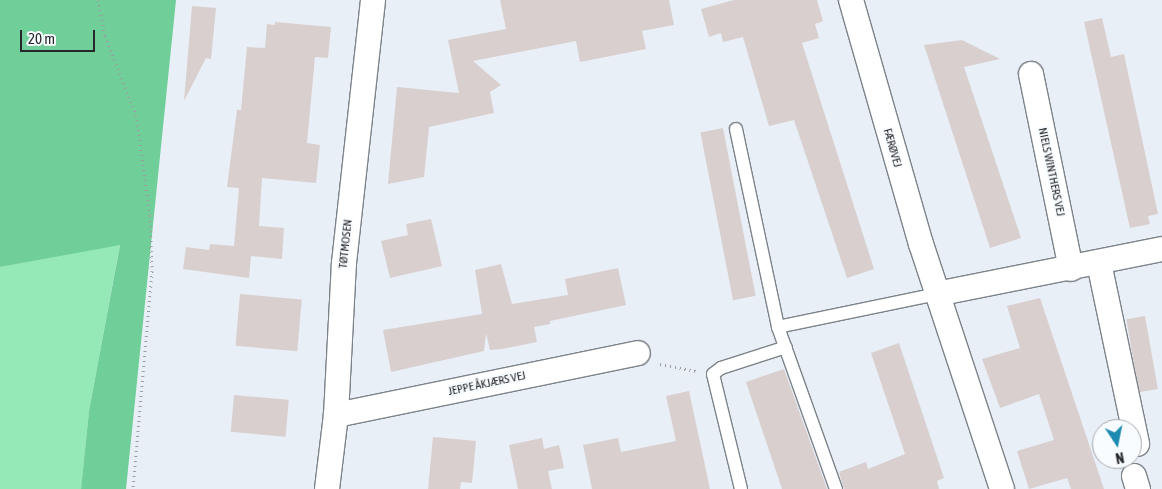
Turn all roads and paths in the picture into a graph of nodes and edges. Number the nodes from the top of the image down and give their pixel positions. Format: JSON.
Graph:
{"nodes":[{"id":1,"x":98,"y":0,"type":"edge"},
{"id":2,"x":373,"y":0,"type":"edge"},
{"id":3,"x":851,"y":0,"type":"edge"},
{"id":4,"x":1031,"y":74,"type":"dead end"},
{"id":5,"x":736,"y":129,"type":"dead end"},
{"id":6,"x":1162,"y":249,"type":"edge"},
{"id":7,"x":1099,"y":263,"type":"junction"},
{"id":8,"x":1071,"y":269,"type":"junction"},
{"id":9,"x":937,"y":294,"type":"junction"},
{"id":10,"x":778,"y":326,"type":"junction"},
{"id":11,"x":786,"y":347,"type":"junction"},
{"id":12,"x":638,"y":353,"type":"joint"},
{"id":13,"x":713,"y":374,"type":"junction"},
{"id":14,"x":336,"y":415,"type":"junction"},
{"id":15,"x":1132,"y":419,"type":"edge"},
{"id":16,"x":133,"y":489,"type":"edge"},
{"id":17,"x":327,"y":489,"type":"edge"},
{"id":18,"x":741,"y":489,"type":"edge"},
{"id":19,"x":836,"y":489,"type":"edge"},
{"id":20,"x":1002,"y":489,"type":"edge"}],
"edges":[{"from":1,"to":16,"type":"path"},
{"from":2,"to":14,"type":"street","name":"TØTMOSEN"},
{"from":3,"to":9,"type":"street","name":"FÆRØVEJ"},
{"from":4,"to":8,"type":"street","name":"NIELS WINTHERS VEJ"},
{"from":5,"to":10,"type":"lane"},
{"from":6,"to":7,"type":"street"},
{"from":7,"to":8,"type":"street"},
{"from":7,"to":15,"type":"street"},
{"from":8,"to":9,"type":"street"},
{"from":9,"to":10,"type":"lane"},
{"from":9,"to":20,"type":"street","name":"FÆRØVEJ"},
{"from":10,"to":11,"type":"lane"},
{"from":11,"to":13,"type":"lane"},
{"from":11,"to":19,"type":"lane"},
{"from":12,"to":13,"type":"path"},
{"from":12,"to":14,"type":"street","name":"JEPPE ÅKJÆRS VEJ"},
{"from":13,"to":18,"type":"lane"},
{"from":14,"to":17,"type":"street","name":"TØTMOSEN"}]}
